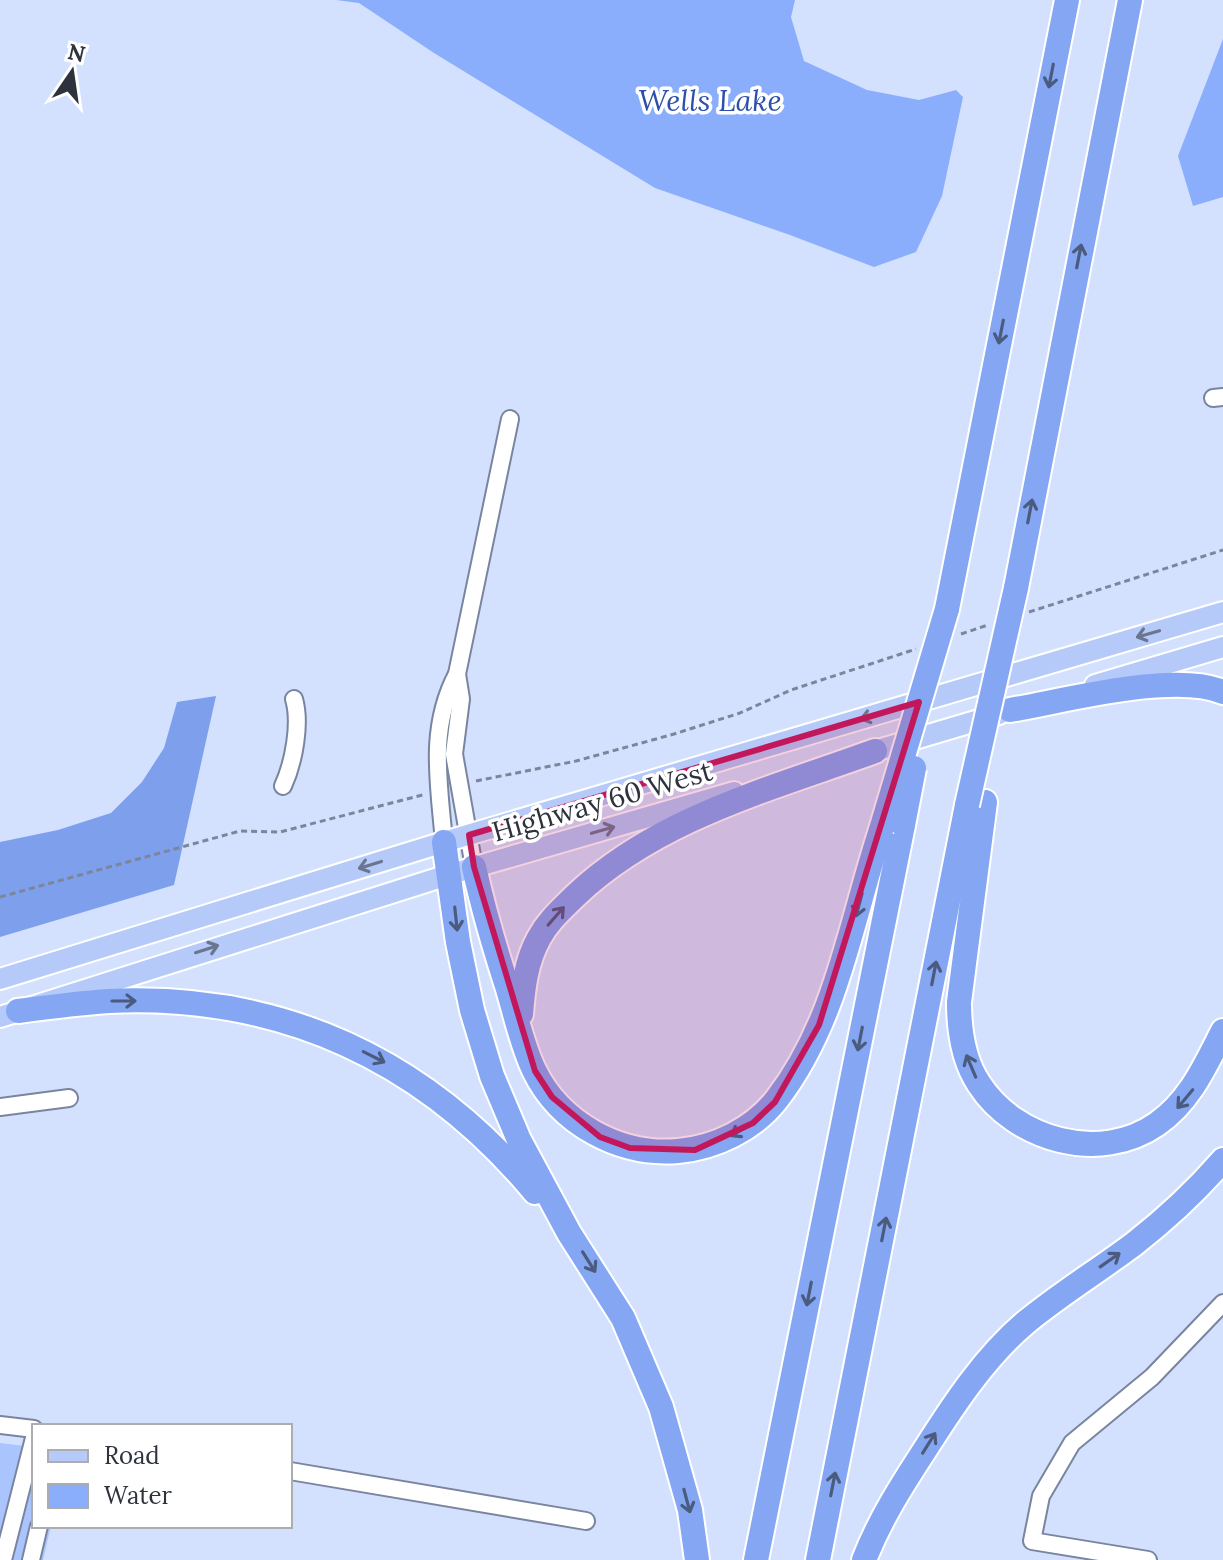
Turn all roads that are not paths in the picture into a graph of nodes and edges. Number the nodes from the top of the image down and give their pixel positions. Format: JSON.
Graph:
{"nodes":[{"id":1,"x":1067,"y":0,"type":"edge"},
{"id":2,"x":1130,"y":0,"type":"edge"},
{"id":3,"x":510,"y":419,"type":"dead end"},
{"id":4,"x":1223,"y":612,"type":"edge"},
{"id":5,"x":1223,"y":647,"type":"edge"},
{"id":6,"x":457,"y":674,"type":"junction"},
{"id":7,"x":1223,"y":692,"type":"edge"},
{"id":8,"x":294,"y":699,"type":"dead end"},
{"id":9,"x":1010,"y":710,"type":"junction"},
{"id":10,"x":875,"y":751,"type":"junction"},
{"id":11,"x":283,"y":786,"type":"dead end"},
{"id":12,"x":976,"y":804,"type":"junction"},
{"id":13,"x":892,"y":828,"type":"junction"},
{"id":14,"x":469,"y":835,"type":"junction"},
{"id":15,"x":444,"y":842,"type":"junction"},
{"id":16,"x":462,"y":870,"type":"junction"},
{"id":17,"x":0,"y":979,"type":"edge"},
{"id":18,"x":9,"y":1014,"type":"edge"},
{"id":19,"x":1223,"y":1031,"type":"edge"},
{"id":20,"x":524,"y":1041,"type":"junction"},
{"id":21,"x":69,"y":1098,"type":"dead end"},
{"id":22,"x":0,"y":1107,"type":"edge"},
{"id":23,"x":1223,"y":1160,"type":"edge"},
{"id":24,"x":569,"y":1233,"type":"junction"},
{"id":25,"x":1223,"y":1303,"type":"edge"},
{"id":26,"x":0,"y":1425,"type":"edge"},
{"id":27,"x":32,"y":1429,"type":"edge"},
{"id":28,"x":32,"y":1446,"type":"edge"},
{"id":29,"x":292,"y":1471,"type":"edge"},
{"id":30,"x":586,"y":1521,"type":"dead end"},
{"id":31,"x":39,"y":1528,"type":"edge"},
{"id":32,"x":3,"y":1560,"type":"edge"},
{"id":33,"x":31,"y":1560,"type":"edge"},
{"id":34,"x":697,"y":1560,"type":"edge"},
{"id":35,"x":756,"y":1560,"type":"edge"},
{"id":36,"x":818,"y":1560,"type":"edge"},
{"id":37,"x":864,"y":1560,"type":"edge"},
{"id":38,"x":1148,"y":1560,"type":"edge"}],
"edges":[{"from":1,"to":13,"type":"highway","one_way":true,"bridge":true},
{"from":12,"to":2,"type":"highway","one_way":true,"bridge":true},
{"from":3,"to":6,"type":"street"},
{"from":4,"to":14,"type":"main road","name":"Highway 60 West","one_way":true},
{"from":5,"to":9,"type":"main road","name":"Highway 60 West"},
{"from":6,"to":14,"type":"street"},
{"from":6,"to":15,"type":"street"},
{"from":7,"to":9,"type":"highway"},
{"from":8,"to":11,"type":"street"},
{"from":9,"to":10,"type":"main road","name":"Highway 60 West"},
{"from":16,"to":10,"type":"main road","name":"Highway 60 West","one_way":true},
{"from":20,"to":10,"type":"highway","one_way":true},
{"from":19,"to":12,"type":"highway","one_way":true},
{"from":36,"to":12,"type":"highway","one_way":true},
{"from":13,"to":20,"type":"highway","one_way":true},
{"from":13,"to":35,"type":"highway","one_way":true},
{"from":14,"to":15,"type":"main road","name":"Highway 60 West"},
{"from":14,"to":16,"type":"street"},
{"from":15,"to":16,"type":"highway"},
{"from":15,"to":17,"type":"main road","name":"Highway 60 West","one_way":true},
{"from":18,"to":16,"type":"main road","name":"Highway 60 West","one_way":true},
{"from":16,"to":20,"type":"highway"},
{"from":16,"to":24,"type":"highway","one_way":true},
{"from":18,"to":24,"type":"highway","one_way":true},
{"from":21,"to":22,"type":"street"},
{"from":37,"to":23,"type":"highway","one_way":true},
{"from":24,"to":34,"type":"highway","one_way":true},
{"from":25,"to":38,"type":"street"},
{"from":26,"to":27,"type":"street"},
{"from":28,"to":32,"type":"street"},
{"from":29,"to":30,"type":"street"},
{"from":31,"to":33,"type":"street"}]}
